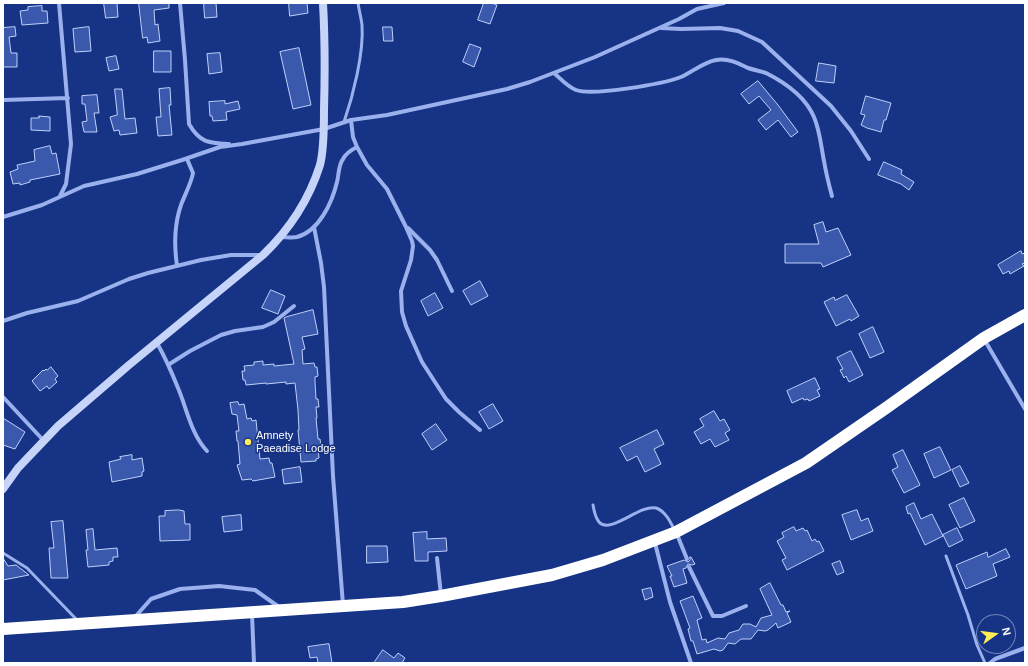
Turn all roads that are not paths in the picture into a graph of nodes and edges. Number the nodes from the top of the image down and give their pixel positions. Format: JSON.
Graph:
{"nodes":[{"id":1,"x":59,"y":3,"type":"edge"},
{"id":2,"x":180,"y":3,"type":"edge"},
{"id":3,"x":323,"y":3,"type":"edge"},
{"id":4,"x":358,"y":3,"type":"edge"},
{"id":5,"x":696,"y":3,"type":"edge"},
{"id":6,"x":724,"y":3,"type":"edge"},
{"id":7,"x":697,"y":9,"type":"junction"},
{"id":8,"x":659,"y":28,"type":"junction"},
{"id":9,"x":554,"y":74,"type":"junction"},
{"id":10,"x":68,"y":98,"type":"junction"},
{"id":11,"x":3,"y":100,"type":"edge"},
{"id":12,"x":351,"y":120,"type":"junction"},
{"id":13,"x":344,"y":122,"type":"junction"},
{"id":14,"x":324,"y":128,"type":"junction"},
{"id":15,"x":242,"y":144,"type":"junction"},
{"id":16,"x":357,"y":147,"type":"junction"},
{"id":17,"x":187,"y":159,"type":"junction"},
{"id":18,"x":869,"y":160,"type":"dead end"},
{"id":19,"x":832,"y":196,"type":"dead end"},
{"id":20,"x":60,"y":197,"type":"junction"},
{"id":21,"x":3,"y":217,"type":"edge"},
{"id":22,"x":314,"y":227,"type":"junction"},
{"id":23,"x":406,"y":227,"type":"junction"},
{"id":24,"x":281,"y":237,"type":"junction"},
{"id":25,"x":263,"y":255,"type":"junction"},
{"id":26,"x":177,"y":266,"type":"junction"},
{"id":27,"x":452,"y":292,"type":"dead end"},
{"id":28,"x":294,"y":306,"type":"dead end"},
{"id":29,"x":1025,"y":315,"type":"edge"},
{"id":30,"x":3,"y":321,"type":"edge"},
{"id":31,"x":984,"y":338,"type":"junction"},
{"id":32,"x":157,"y":342,"type":"junction"},
{"id":33,"x":168,"y":365,"type":"junction"},
{"id":34,"x":3,"y":397,"type":"edge"},
{"id":35,"x":1025,"y":409,"type":"edge"},
{"id":36,"x":480,"y":430,"type":"dead end"},
{"id":37,"x":44,"y":441,"type":"junction"},
{"id":38,"x":207,"y":451,"type":"dead end"},
{"id":39,"x":3,"y":489,"type":"edge"},
{"id":40,"x":593,"y":505,"type":"dead end"},
{"id":41,"x":676,"y":532,"type":"junction"},
{"id":42,"x":654,"y":540,"type":"junction"},
{"id":43,"x":3,"y":553,"type":"edge"},
{"id":44,"x":946,"y":556,"type":"dead end"},
{"id":45,"x":437,"y":558,"type":"dead end"},
{"id":46,"x":686,"y":559,"type":"dead end"},
{"id":47,"x":690,"y":566,"type":"dead end"},
{"id":48,"x":441,"y":596,"type":"junction"},
{"id":49,"x":343,"y":606,"type":"junction"},
{"id":50,"x":746,"y":606,"type":"dead end"},
{"id":51,"x":282,"y":610,"type":"junction"},
{"id":52,"x":252,"y":612,"type":"junction"},
{"id":53,"x":131,"y":621,"type":"junction"},
{"id":54,"x":81,"y":624,"type":"junction"},
{"id":55,"x":3,"y":629,"type":"edge"},
{"id":56,"x":1025,"y":648,"type":"edge"},
{"id":57,"x":254,"y":663,"type":"edge"},
{"id":58,"x":691,"y":663,"type":"edge"},
{"id":59,"x":985,"y":663,"type":"edge"},
{"id":60,"x":990,"y":663,"type":"edge"}],
"edges":[{"from":1,"to":10,"type":"street"},
{"from":2,"to":15,"type":"street"},
{"from":3,"to":14,"type":"main road"},
{"from":4,"to":13,"type":"lane"},
{"from":5,"to":7,"type":"street"},
{"from":6,"to":7,"type":"street"},
{"from":7,"to":8,"type":"street"},
{"from":8,"to":9,"type":"street"},
{"from":8,"to":18,"type":"street"},
{"from":9,"to":12,"type":"street"},
{"from":9,"to":19,"type":"street"},
{"from":10,"to":11,"type":"street"},
{"from":10,"to":20,"type":"street"},
{"from":12,"to":13,"type":"street"},
{"from":12,"to":16,"type":"street"},
{"from":13,"to":14,"type":"street"},
{"from":14,"to":15,"type":"street"},
{"from":14,"to":24,"type":"main road"},
{"from":15,"to":17,"type":"street"},
{"from":16,"to":22,"type":"street"},
{"from":16,"to":23,"type":"street"},
{"from":17,"to":20,"type":"street"},
{"from":17,"to":26,"type":"street"},
{"from":20,"to":21,"type":"street"},
{"from":22,"to":24,"type":"street"},
{"from":22,"to":49,"type":"street"},
{"from":23,"to":27,"type":"street"},
{"from":23,"to":36,"type":"street"},
{"from":24,"to":25,"type":"main road"},
{"from":25,"to":26,"type":"street"},
{"from":25,"to":32,"type":"main road"},
{"from":26,"to":30,"type":"street"},
{"from":28,"to":33,"type":"street"},
{"from":29,"to":31,"type":"highway"},
{"from":31,"to":35,"type":"street"},
{"from":31,"to":41,"type":"highway"},
{"from":32,"to":33,"type":"street"},
{"from":32,"to":37,"type":"main road"},
{"from":33,"to":38,"type":"street"},
{"from":34,"to":37,"type":"street"},
{"from":37,"to":39,"type":"main road"},
{"from":40,"to":41,"type":"lane"},
{"from":41,"to":42,"type":"highway"},
{"from":41,"to":46,"type":"street"},
{"from":42,"to":48,"type":"highway"},
{"from":42,"to":58,"type":"street"},
{"from":43,"to":54,"type":"lane"},
{"from":44,"to":59,"type":"lane"},
{"from":45,"to":48,"type":"street"},
{"from":47,"to":50,"type":"street"},
{"from":48,"to":49,"type":"highway"},
{"from":49,"to":51,"type":"highway"},
{"from":51,"to":52,"type":"highway"},
{"from":51,"to":53,"type":"street"},
{"from":52,"to":53,"type":"highway"},
{"from":52,"to":57,"type":"street"},
{"from":53,"to":54,"type":"highway"},
{"from":54,"to":55,"type":"highway"},
{"from":56,"to":60,"type":"street"}]}
